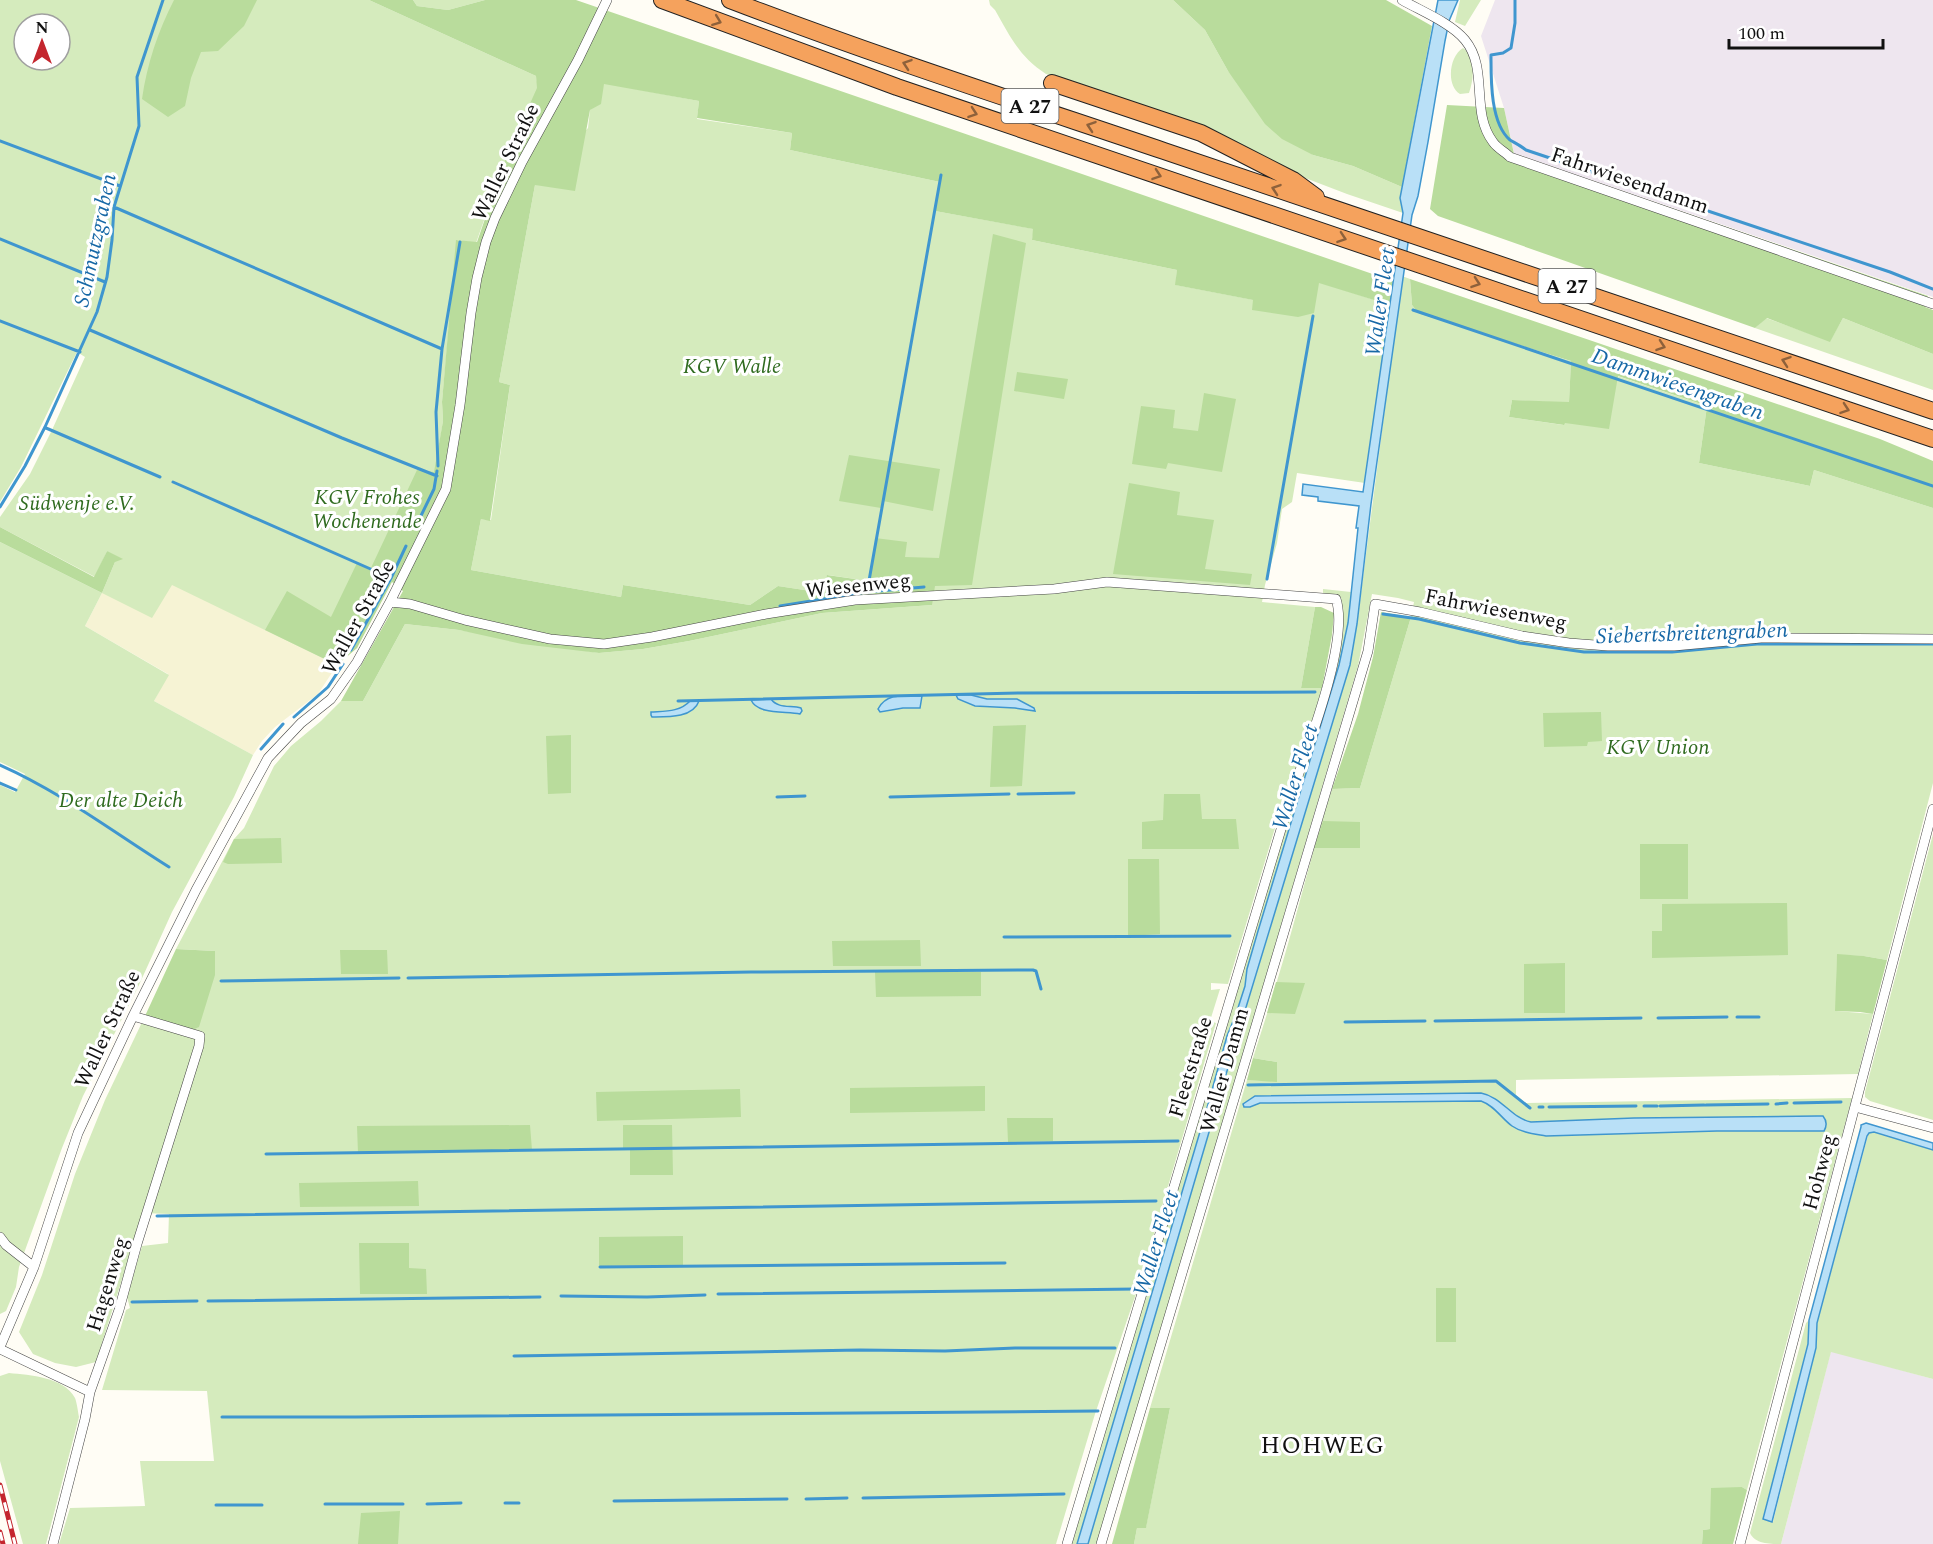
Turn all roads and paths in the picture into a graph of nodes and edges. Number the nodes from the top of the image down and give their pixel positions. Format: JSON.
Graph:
{"nodes":[{"id":1,"x":607,"y":0,"type":"edge"},
{"id":2,"x":662,"y":0,"type":"edge"},
{"id":3,"x":730,"y":0,"type":"edge"},
{"id":4,"x":1402,"y":0,"type":"edge"},
{"id":5,"x":1052,"y":83,"type":"dead end"},
{"id":6,"x":1331,"y":208,"type":"junction"},
{"id":7,"x":1933,"y":304,"type":"edge"},
{"id":8,"x":1933,"y":411,"type":"edge"},
{"id":9,"x":1933,"y":439,"type":"edge"},
{"id":10,"x":1336,"y":599,"type":"joint"},
{"id":11,"x":390,"y":602,"type":"junction"},
{"id":12,"x":1376,"y":604,"type":"joint"},
{"id":13,"x":1933,"y":639,"type":"edge"},
{"id":14,"x":1933,"y":809,"type":"edge"},
{"id":15,"x":133,"y":1016,"type":"junction"},
{"id":16,"x":1855,"y":1107,"type":"junction"},
{"id":17,"x":1933,"y":1128,"type":"edge"},
{"id":18,"x":0,"y":1237,"type":"edge"},
{"id":19,"x":34,"y":1267,"type":"junction"},
{"id":20,"x":0,"y":1348,"type":"edge"},
{"id":21,"x":90,"y":1392,"type":"junction"},
{"id":22,"x":53,"y":1544,"type":"edge"},
{"id":23,"x":1067,"y":1544,"type":"edge"},
{"id":24,"x":1101,"y":1544,"type":"edge"},
{"id":25,"x":1740,"y":1544,"type":"edge"}],
"edges":[{"from":1,"to":11,"type":"street","name":"Waller Straße"},
{"from":2,"to":9,"type":"highway","number":"A 27","one_way":true},
{"from":6,"to":3,"type":"highway","number":"A 27","one_way":true},
{"from":4,"to":7,"type":"street","name":"Fahrwiesendamm"},
{"from":5,"to":6,"type":"highway"},
{"from":8,"to":6,"type":"highway","number":"A 27","one_way":true},
{"from":10,"to":11,"type":"street","name":"Wiesenweg"},
{"from":10,"to":23,"type":"street","name":"Fleetstraße"},
{"from":11,"to":15,"type":"street","name":"Waller Straße"},
{"from":12,"to":13,"type":"street","name":"Fahrwiesenweg"},
{"from":12,"to":24,"type":"street","name":"Waller Damm"},
{"from":14,"to":16,"type":"street","name":"Hohweg"},
{"from":15,"to":19,"type":"street","name":"Waller Straße"},
{"from":15,"to":21,"type":"street","name":"Hagenweg"},
{"from":16,"to":17,"type":"street"},
{"from":16,"to":25,"type":"street","name":"Hohweg"},
{"from":18,"to":19,"type":"street"},
{"from":19,"to":20,"type":"street","name":"Waller Straße"},
{"from":20,"to":21,"type":"street"},
{"from":21,"to":22,"type":"street","name":"Hagenweg"}]}
